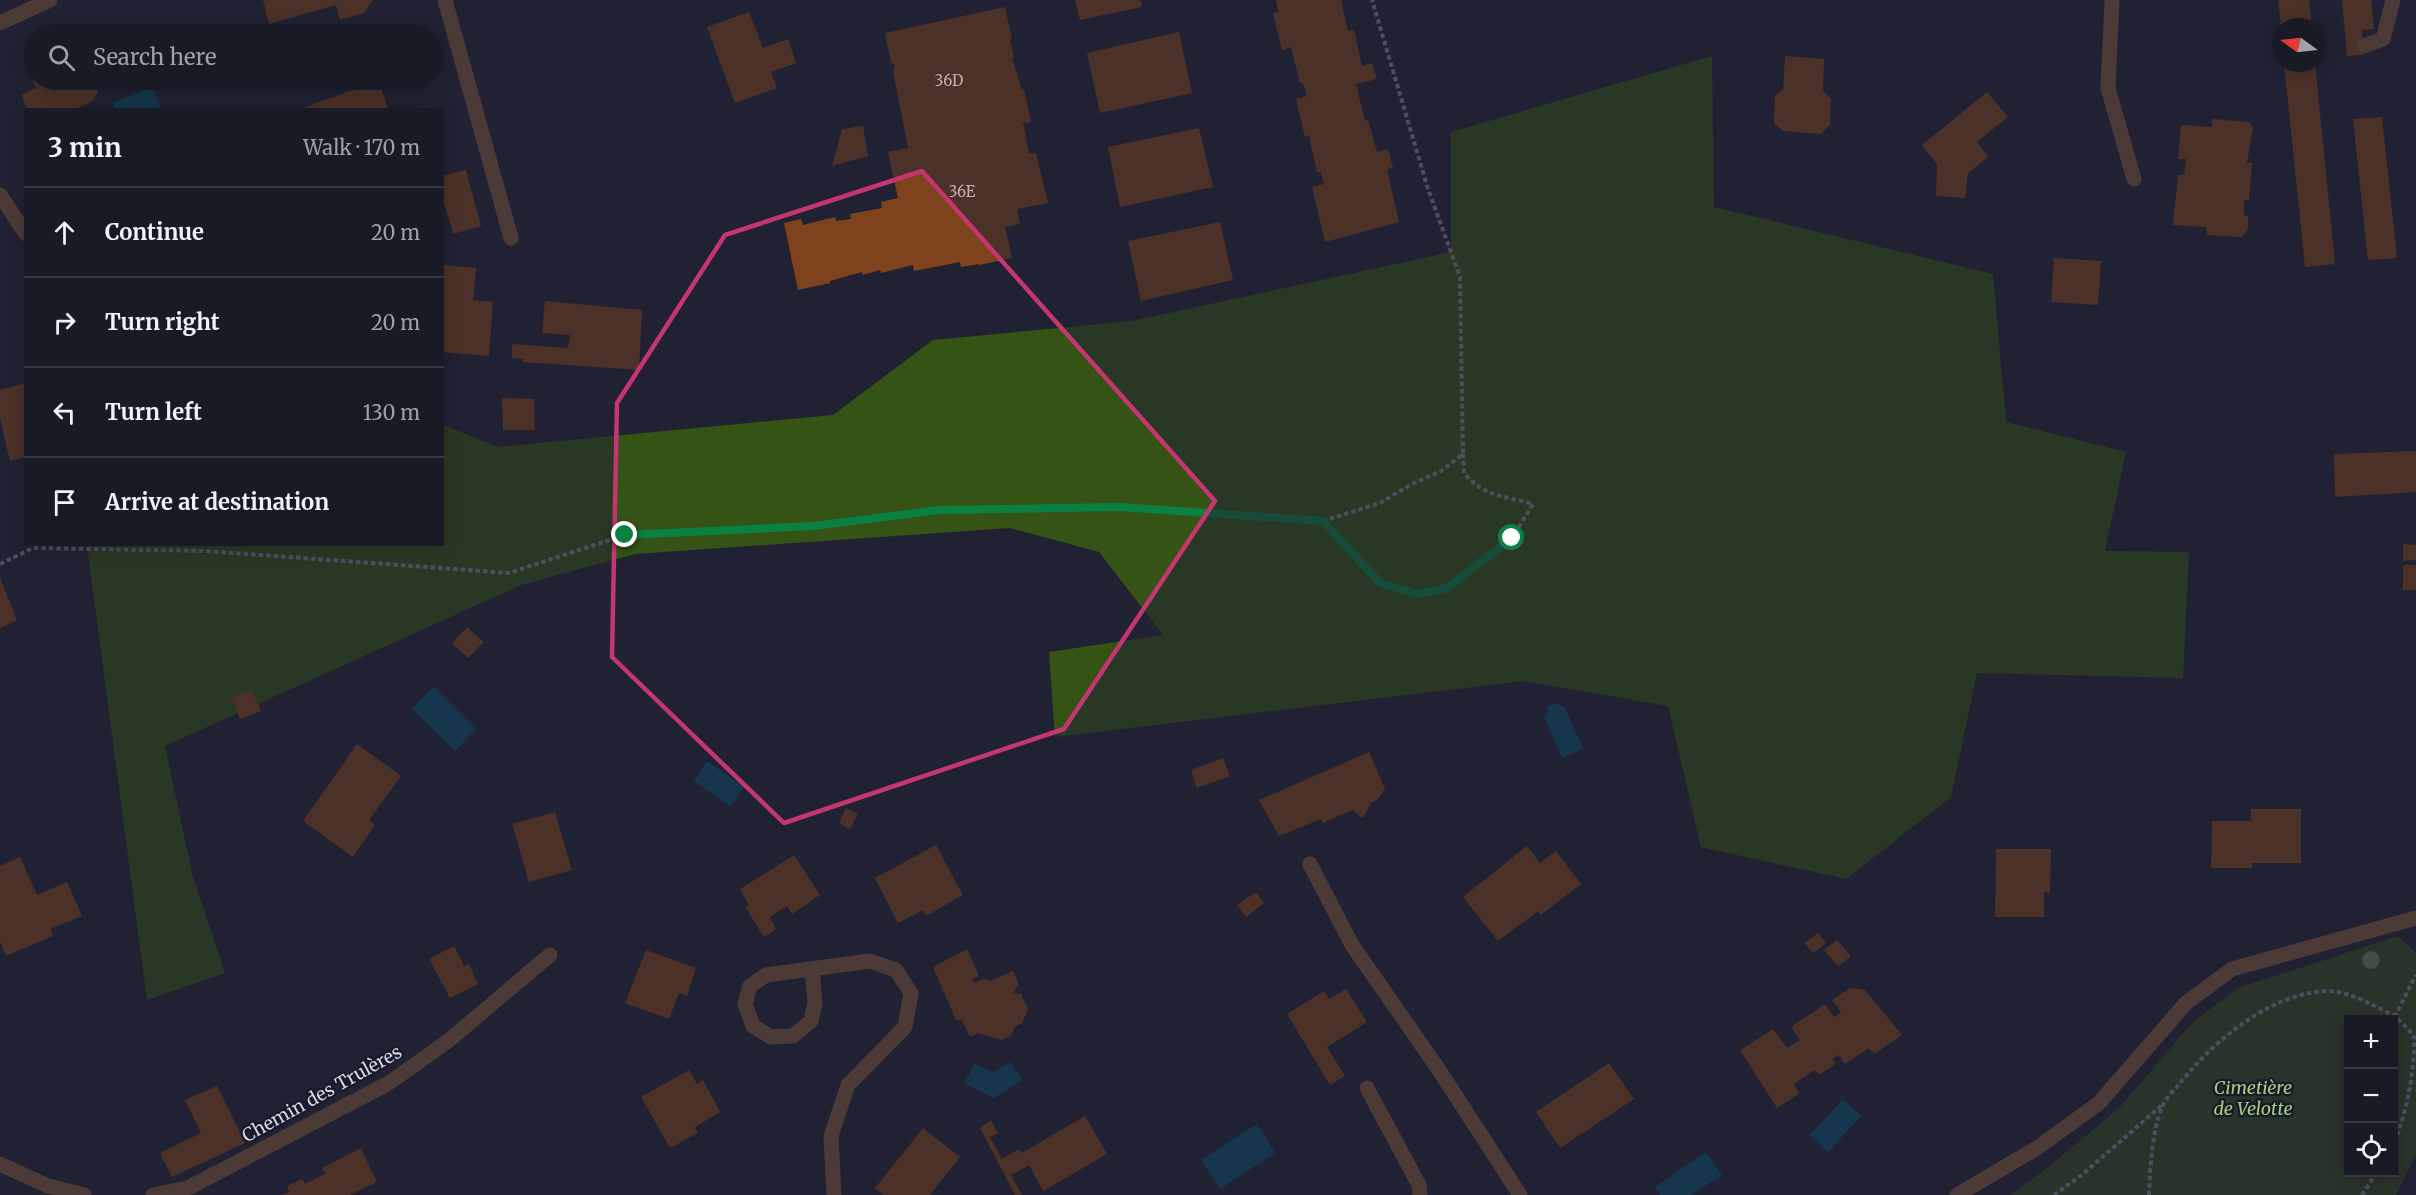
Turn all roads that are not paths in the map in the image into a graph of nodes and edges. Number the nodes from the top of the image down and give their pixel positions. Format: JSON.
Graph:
{"nodes":[{"id":1,"x":50,"y":0,"type":"edge"},
{"id":2,"x":445,"y":0,"type":"edge"},
{"id":3,"x":2112,"y":0,"type":"edge"},
{"id":4,"x":2393,"y":0,"type":"edge"},
{"id":5,"x":0,"y":23,"type":"edge"},
{"id":6,"x":2364,"y":46,"type":"dead end"},
{"id":7,"x":2134,"y":179,"type":"dead end"},
{"id":8,"x":0,"y":195,"type":"edge"},
{"id":9,"x":24,"y":231,"type":"edge"},
{"id":10,"x":511,"y":238,"type":"dead end"},
{"id":11,"x":1310,"y":864,"type":"dead end"},
{"id":12,"x":2416,"y":918,"type":"edge"},
{"id":13,"x":550,"y":955,"type":"dead end"},
{"id":14,"x":812,"y":969,"type":"junction"},
{"id":15,"x":1367,"y":1088,"type":"dead end"},
{"id":16,"x":0,"y":1164,"type":"edge"},
{"id":17,"x":84,"y":1195,"type":"edge"},
{"id":18,"x":153,"y":1195,"type":"edge"},
{"id":19,"x":834,"y":1195,"type":"edge"},
{"id":20,"x":1420,"y":1195,"type":"edge"},
{"id":21,"x":1520,"y":1195,"type":"edge"},
{"id":22,"x":1958,"y":1195,"type":"edge"}],
"edges":[{"from":1,"to":5,"type":"street"},
{"from":2,"to":10,"type":"street"},
{"from":3,"to":7,"type":"street"},
{"from":4,"to":6,"type":"street"},
{"from":8,"to":9,"type":"street"},
{"from":11,"to":21,"type":"street"},
{"from":12,"to":22,"type":"street"},
{"from":13,"to":18,"type":"street","name":"Chemin des Trulères"},
{"from":14,"to":14,"type":"street"},
{"from":14,"to":19,"type":"street"},
{"from":15,"to":20,"type":"street"},
{"from":16,"to":17,"type":"street"}]}
